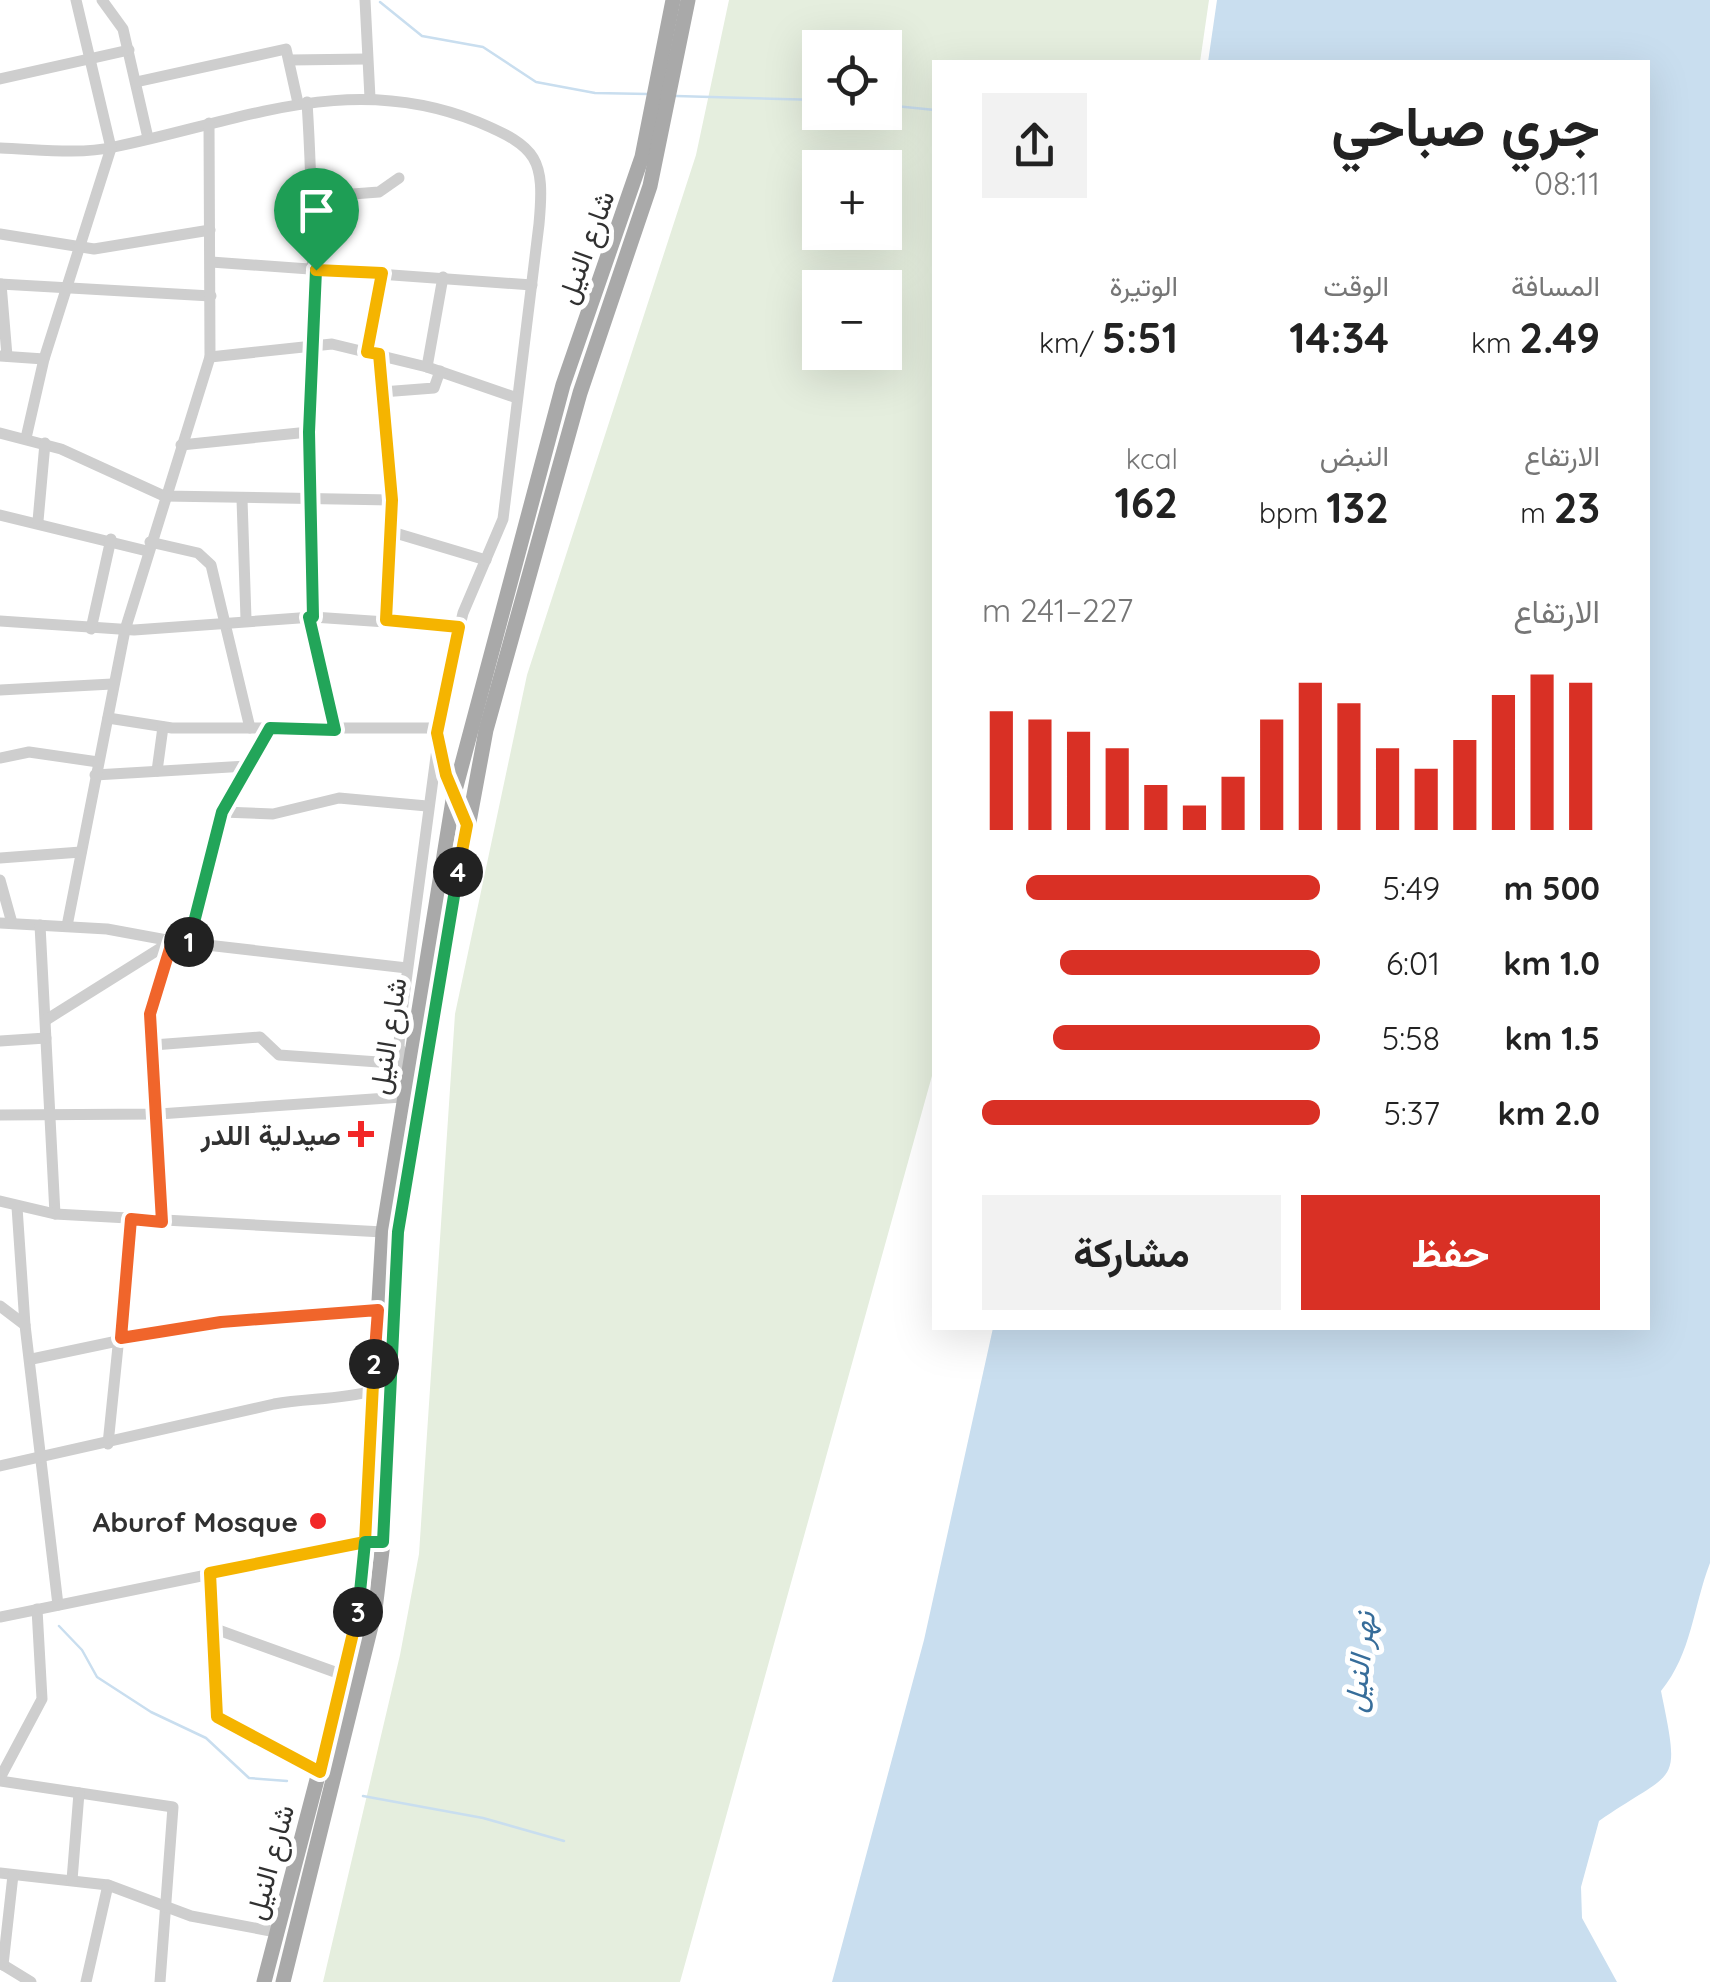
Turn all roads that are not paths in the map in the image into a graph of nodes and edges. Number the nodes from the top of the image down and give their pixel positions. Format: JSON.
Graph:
{"nodes":[{"id":1,"x":76,"y":0,"type":"edge"},
{"id":2,"x":102,"y":0,"type":"edge"},
{"id":3,"x":365,"y":0,"type":"edge"},
{"id":4,"x":378,"y":0,"type":"edge"},
{"id":5,"x":672,"y":0,"type":"edge"},
{"id":6,"x":688,"y":0,"type":"edge"},
{"id":7,"x":366,"y":14,"type":"junction"},
{"id":8,"x":129,"y":50,"type":"junction"},
{"id":9,"x":92,"y":59,"type":"junction"},
{"id":10,"x":367,"y":59,"type":"junction"},
{"id":11,"x":290,"y":60,"type":"junction"},
{"id":12,"x":666,"y":74,"type":"junction"},
{"id":13,"x":0,"y":79,"type":"edge"},
{"id":14,"x":136,"y":82,"type":"junction"},
{"id":15,"x":370,"y":98,"type":"junction"},
{"id":16,"x":302,"y":102,"type":"junction"},
{"id":17,"x":658,"y":117,"type":"junction"},
{"id":18,"x":209,"y":123,"type":"junction"},
{"id":19,"x":148,"y":138,"type":"junction"},
{"id":20,"x":0,"y":148,"type":"edge"},
{"id":21,"x":111,"y":148,"type":"junction"},
{"id":22,"x":400,"y":178,"type":"dead end"},
{"id":23,"x":313,"y":197,"type":"junction"},
{"id":24,"x":210,"y":230,"type":"junction"},
{"id":25,"x":0,"y":234,"type":"edge"},
{"id":26,"x":78,"y":248,"type":"junction"},
{"id":27,"x":211,"y":262,"type":"junction"},
{"id":28,"x":316,"y":270,"type":"junction"},
{"id":29,"x":382,"y":273,"type":"junction"},
{"id":30,"x":444,"y":277,"type":"junction"},
{"id":31,"x":1,"y":284,"type":"edge"},
{"id":32,"x":66,"y":284,"type":"junction"},
{"id":33,"x":532,"y":284,"type":"junction"},
{"id":34,"x":211,"y":296,"type":"junction"},
{"id":35,"x":311,"y":344,"type":"junction"},
{"id":36,"x":373,"y":353,"type":"junction"},
{"id":37,"x":4,"y":356,"type":"edge"},
{"id":38,"x":210,"y":357,"type":"junction"},
{"id":39,"x":44,"y":360,"type":"junction"},
{"id":40,"x":434,"y":368,"type":"junction"},
{"id":41,"x":382,"y":392,"type":"junction"},
{"id":42,"x":518,"y":398,"type":"junction"},
{"id":43,"x":309,"y":432,"type":"junction"},
{"id":44,"x":0,"y":433,"type":"edge"},
{"id":45,"x":26,"y":438,"type":"junction"},
{"id":46,"x":45,"y":443,"type":"junction"},
{"id":47,"x":182,"y":445,"type":"junction"},
{"id":48,"x":164,"y":496,"type":"junction"},
{"id":49,"x":242,"y":498,"type":"junction"},
{"id":50,"x":310,"y":499,"type":"junction"},
{"id":51,"x":392,"y":500,"type":"junction"},
{"id":52,"x":0,"y":515,"type":"edge"},
{"id":53,"x":38,"y":521,"type":"junction"},
{"id":54,"x":392,"y":532,"type":"junction"},
{"id":55,"x":111,"y":539,"type":"junction"},
{"id":56,"x":148,"y":546,"type":"junction"},
{"id":57,"x":486,"y":560,"type":"junction"},
{"id":58,"x":311,"y":617,"type":"junction"},
{"id":59,"x":246,"y":618,"type":"junction"},
{"id":60,"x":224,"y":620,"type":"junction"},
{"id":61,"x":386,"y":620,"type":"junction"},
{"id":62,"x":0,"y":621,"type":"edge"},
{"id":63,"x":459,"y":627,"type":"junction"},
{"id":64,"x":91,"y":629,"type":"junction"},
{"id":65,"x":125,"y":630,"type":"junction"},
{"id":66,"x":112,"y":684,"type":"junction"},
{"id":67,"x":0,"y":690,"type":"edge"},
{"id":68,"x":108,"y":718,"type":"junction"},
{"id":69,"x":163,"y":727,"type":"junction"},
{"id":70,"x":250,"y":728,"type":"junction"},
{"id":71,"x":270,"y":728,"type":"junction"},
{"id":72,"x":335,"y":730,"type":"junction"},
{"id":73,"x":438,"y":731,"type":"junction"},
{"id":74,"x":0,"y":758,"type":"edge"},
{"id":75,"x":247,"y":766,"type":"junction"},
{"id":76,"x":97,"y":768,"type":"junction"},
{"id":77,"x":157,"y":771,"type":"junction"},
{"id":78,"x":454,"y":794,"type":"junction"},
{"id":79,"x":427,"y":806,"type":"junction"},
{"id":80,"x":222,"y":812,"type":"junction"},
{"id":81,"x":467,"y":825,"type":"junction"},
{"id":82,"x":81,"y":852,"type":"junction"},
{"id":83,"x":0,"y":858,"type":"edge"},
{"id":84,"x":0,"y":880,"type":"edge"},
{"id":85,"x":6,"y":923,"type":"edge"},
{"id":86,"x":40,"y":925,"type":"junction"},
{"id":87,"x":67,"y":926,"type":"junction"},
{"id":88,"x":172,"y":942,"type":"junction"},
{"id":89,"x":188,"y":942,"type":"junction"},
{"id":90,"x":407,"y":968,"type":"junction"},
{"id":91,"x":46,"y":1020,"type":"junction"},
{"id":92,"x":46,"y":1038,"type":"junction"},
{"id":93,"x":0,"y":1041,"type":"edge"},
{"id":94,"x":153,"y":1045,"type":"junction"},
{"id":95,"x":407,"y":1063,"type":"junction"},
{"id":96,"x":402,"y":1097,"type":"junction"},
{"id":97,"x":50,"y":1114,"type":"junction"},
{"id":98,"x":158,"y":1114,"type":"junction"},
{"id":99,"x":0,"y":1115,"type":"edge"},
{"id":100,"x":0,"y":1201,"type":"edge"},
{"id":101,"x":17,"y":1208,"type":"junction"},
{"id":102,"x":55,"y":1214,"type":"junction"},
{"id":103,"x":131,"y":1219,"type":"junction"},
{"id":104,"x":162,"y":1222,"type":"junction"},
{"id":105,"x":383,"y":1232,"type":"junction"},
{"id":106,"x":0,"y":1306,"type":"edge"},
{"id":107,"x":378,"y":1310,"type":"junction"},
{"id":108,"x":25,"y":1325,"type":"junction"},
{"id":109,"x":121,"y":1338,"type":"junction"},
{"id":110,"x":32,"y":1359,"type":"junction"},
{"id":111,"x":372,"y":1391,"type":"junction"},
{"id":112,"x":108,"y":1444,"type":"junction"},
{"id":113,"x":38,"y":1459,"type":"junction"},
{"id":114,"x":18,"y":1463,"type":"junction"},
{"id":115,"x":0,"y":1466,"type":"edge"},
{"id":116,"x":0,"y":1476,"type":"edge"},
{"id":117,"x":365,"y":1542,"type":"junction"},
{"id":118,"x":383,"y":1542,"type":"junction"},
{"id":119,"x":210,"y":1573,"type":"junction"},
{"id":120,"x":58,"y":1605,"type":"junction"},
{"id":121,"x":38,"y":1609,"type":"junction"},
{"id":122,"x":0,"y":1617,"type":"edge"},
{"id":123,"x":210,"y":1627,"type":"junction"},
{"id":124,"x":346,"y":1676,"type":"junction"},
{"id":125,"x":320,"y":1772,"type":"junction"},
{"id":126,"x":0,"y":1780,"type":"edge"},
{"id":127,"x":78,"y":1793,"type":"junction"},
{"id":128,"x":6,"y":1874,"type":"edge"},
{"id":129,"x":72,"y":1880,"type":"junction"},
{"id":130,"x":108,"y":1885,"type":"junction"},
{"id":131,"x":165,"y":1906,"type":"junction"},
{"id":132,"x":276,"y":1932,"type":"junction"},
{"id":133,"x":1,"y":1964,"type":"edge"},
{"id":134,"x":31,"y":1982,"type":"edge"},
{"id":135,"x":86,"y":1982,"type":"edge"},
{"id":136,"x":160,"y":1982,"type":"edge"},
{"id":137,"x":264,"y":1982,"type":"edge"},
{"id":138,"x":283,"y":1982,"type":"edge"}],
"edges":[{"from":1,"to":9,"type":"street"},
{"from":2,"to":8,"type":"street"},
{"from":3,"to":7,"type":"street"},
{"from":4,"to":7,"type":"street"},
{"from":5,"to":12,"type":"main road"},
{"from":6,"to":12,"type":"main road"},
{"from":7,"to":10,"type":"street"},
{"from":8,"to":9,"type":"street"},
{"from":8,"to":14,"type":"street"},
{"from":9,"to":13,"type":"street"},
{"from":9,"to":21,"type":"street"},
{"from":10,"to":11,"type":"street"},
{"from":10,"to":15,"type":"street"},
{"from":11,"to":14,"type":"street"},
{"from":11,"to":16,"type":"street"},
{"from":12,"to":17,"type":"main road"},
{"from":14,"to":19,"type":"street"},
{"from":15,"to":16,"type":"street"},
{"from":15,"to":33,"type":"street"},
{"from":16,"to":18,"type":"street"},
{"from":16,"to":23,"type":"street"},
{"from":17,"to":78,"type":"main road","name":"شارع النيل"},
{"from":17,"to":81,"type":"main road","name":"شارع النيل"},
{"from":18,"to":19,"type":"street"},
{"from":18,"to":24,"type":"street"},
{"from":19,"to":21,"type":"street"},
{"from":20,"to":21,"type":"street"},
{"from":21,"to":26,"type":"street"},
{"from":22,"to":23,"type":"street"},
{"from":23,"to":28,"type":"street"},
{"from":24,"to":26,"type":"street"},
{"from":24,"to":27,"type":"street"},
{"from":25,"to":26,"type":"street"},
{"from":26,"to":32,"type":"street"},
{"from":27,"to":28,"type":"street"},
{"from":27,"to":34,"type":"street"},
{"from":28,"to":29,"type":"street"},
{"from":28,"to":35,"type":"street"},
{"from":29,"to":30,"type":"street"},
{"from":29,"to":36,"type":"street"},
{"from":30,"to":33,"type":"street"},
{"from":30,"to":40,"type":"street"},
{"from":31,"to":32,"type":"street"},
{"from":31,"to":37,"type":"street"},
{"from":32,"to":34,"type":"street"},
{"from":32,"to":39,"type":"street"},
{"from":33,"to":42,"type":"street"},
{"from":34,"to":38,"type":"street"},
{"from":35,"to":36,"type":"street"},
{"from":35,"to":38,"type":"street"},
{"from":35,"to":43,"type":"street"},
{"from":36,"to":40,"type":"street"},
{"from":36,"to":41,"type":"street"},
{"from":37,"to":39,"type":"street"},
{"from":38,"to":47,"type":"street"},
{"from":39,"to":45,"type":"street"},
{"from":40,"to":41,"type":"street"},
{"from":40,"to":42,"type":"street"},
{"from":41,"to":51,"type":"street"},
{"from":42,"to":57,"type":"street"},
{"from":43,"to":47,"type":"street"},
{"from":43,"to":50,"type":"street"},
{"from":44,"to":45,"type":"street"},
{"from":45,"to":46,"type":"street"},
{"from":46,"to":48,"type":"street"},
{"from":46,"to":53,"type":"street"},
{"from":47,"to":48,"type":"street"},
{"from":48,"to":49,"type":"street"},
{"from":48,"to":56,"type":"street"},
{"from":49,"to":50,"type":"street"},
{"from":49,"to":59,"type":"street"},
{"from":50,"to":51,"type":"street"},
{"from":50,"to":58,"type":"street"},
{"from":51,"to":54,"type":"street"},
{"from":52,"to":53,"type":"street"},
{"from":53,"to":55,"type":"street"},
{"from":54,"to":57,"type":"street"},
{"from":54,"to":61,"type":"street"},
{"from":55,"to":56,"type":"street"},
{"from":55,"to":64,"type":"street"},
{"from":56,"to":60,"type":"street"},
{"from":56,"to":65,"type":"street"},
{"from":57,"to":63,"type":"street"},
{"from":58,"to":59,"type":"street"},
{"from":58,"to":61,"type":"street"},
{"from":58,"to":72,"type":"street"},
{"from":59,"to":60,"type":"street"},
{"from":60,"to":65,"type":"street"},
{"from":60,"to":70,"type":"street"},
{"from":61,"to":63,"type":"street"},
{"from":62,"to":64,"type":"street"},
{"from":63,"to":73,"type":"street"},
{"from":64,"to":65,"type":"street"},
{"from":65,"to":66,"type":"street"},
{"from":66,"to":67,"type":"street"},
{"from":66,"to":68,"type":"street"},
{"from":68,"to":69,"type":"street"},
{"from":68,"to":76,"type":"street"},
{"from":69,"to":70,"type":"street"},
{"from":69,"to":77,"type":"street"},
{"from":70,"to":71,"type":"street"},
{"from":71,"to":72,"type":"street"},
{"from":71,"to":75,"type":"street"},
{"from":72,"to":73,"type":"street"},
{"from":73,"to":78,"type":"main road"},
{"from":73,"to":79,"type":"street"},
{"from":74,"to":76,"type":"street"},
{"from":75,"to":77,"type":"street"},
{"from":75,"to":80,"type":"street"},
{"from":76,"to":77,"type":"street"},
{"from":76,"to":82,"type":"street"},
{"from":78,"to":81,"type":"main road"},
{"from":78,"to":95,"type":"main road","name":"شارع النيل"},
{"from":79,"to":80,"type":"street"},
{"from":79,"to":90,"type":"street"},
{"from":80,"to":89,"type":"street"},
{"from":81,"to":118,"type":"main road","name":"شارع النيل"},
{"from":82,"to":83,"type":"street"},
{"from":82,"to":87,"type":"street"},
{"from":84,"to":85,"type":"street"},
{"from":85,"to":86,"type":"street"},
{"from":86,"to":87,"type":"street"},
{"from":86,"to":91,"type":"street"},
{"from":87,"to":88,"type":"street"},
{"from":88,"to":89,"type":"street"},
{"from":88,"to":91,"type":"street"},
{"from":88,"to":94,"type":"street"},
{"from":89,"to":90,"type":"street"},
{"from":90,"to":95,"type":"street"},
{"from":91,"to":92,"type":"street"},
{"from":92,"to":93,"type":"street"},
{"from":92,"to":97,"type":"street"},
{"from":94,"to":95,"type":"street"},
{"from":94,"to":98,"type":"street"},
{"from":95,"to":96,"type":"main road","name":"شارع النيل"},
{"from":96,"to":98,"type":"street"},
{"from":96,"to":105,"type":"main road","name":"شارع النيل"},
{"from":97,"to":98,"type":"street"},
{"from":97,"to":99,"type":"street"},
{"from":97,"to":102,"type":"street"},
{"from":98,"to":104,"type":"street"},
{"from":100,"to":101,"type":"street"},
{"from":101,"to":102,"type":"street"},
{"from":101,"to":108,"type":"street"},
{"from":102,"to":103,"type":"street"},
{"from":103,"to":104,"type":"street"},
{"from":103,"to":109,"type":"street"},
{"from":104,"to":105,"type":"street"},
{"from":105,"to":107,"type":"main road","name":"شارع النيل"},
{"from":106,"to":108,"type":"street"},
{"from":107,"to":109,"type":"street"},
{"from":107,"to":111,"type":"main road","name":"شارع النيل"},
{"from":108,"to":110,"type":"street"},
{"from":109,"to":110,"type":"street"},
{"from":109,"to":112,"type":"street"},
{"from":110,"to":113,"type":"street"},
{"from":111,"to":112,"type":"street"},
{"from":111,"to":117,"type":"main road","name":"شارع النيل"},
{"from":112,"to":113,"type":"street"},
{"from":113,"to":114,"type":"street"},
{"from":113,"to":120,"type":"street"},
{"from":114,"to":115,"type":"street"},
{"from":114,"to":116,"type":"street"},
{"from":117,"to":118,"type":"street"},
{"from":117,"to":119,"type":"street"},
{"from":117,"to":124,"type":"main road","name":"شارع النيل"},
{"from":118,"to":138,"type":"main road","name":"شارع النيل"},
{"from":119,"to":120,"type":"street"},
{"from":119,"to":123,"type":"street"},
{"from":120,"to":121,"type":"street"},
{"from":121,"to":122,"type":"street"},
{"from":121,"to":126,"type":"street"},
{"from":123,"to":124,"type":"street"},
{"from":123,"to":125,"type":"street"},
{"from":124,"to":125,"type":"main road","name":"شارع النيل"},
{"from":125,"to":132,"type":"main road","name":"شارع النيل"},
{"from":126,"to":127,"type":"street"},
{"from":127,"to":129,"type":"street"},
{"from":127,"to":131,"type":"street"},
{"from":128,"to":129,"type":"street"},
{"from":128,"to":133,"type":"street"},
{"from":129,"to":130,"type":"street"},
{"from":130,"to":131,"type":"street"},
{"from":130,"to":135,"type":"street"},
{"from":131,"to":132,"type":"street"},
{"from":131,"to":136,"type":"street"},
{"from":132,"to":137,"type":"main road","name":"شارع النيل"},
{"from":133,"to":134,"type":"street"}]}
